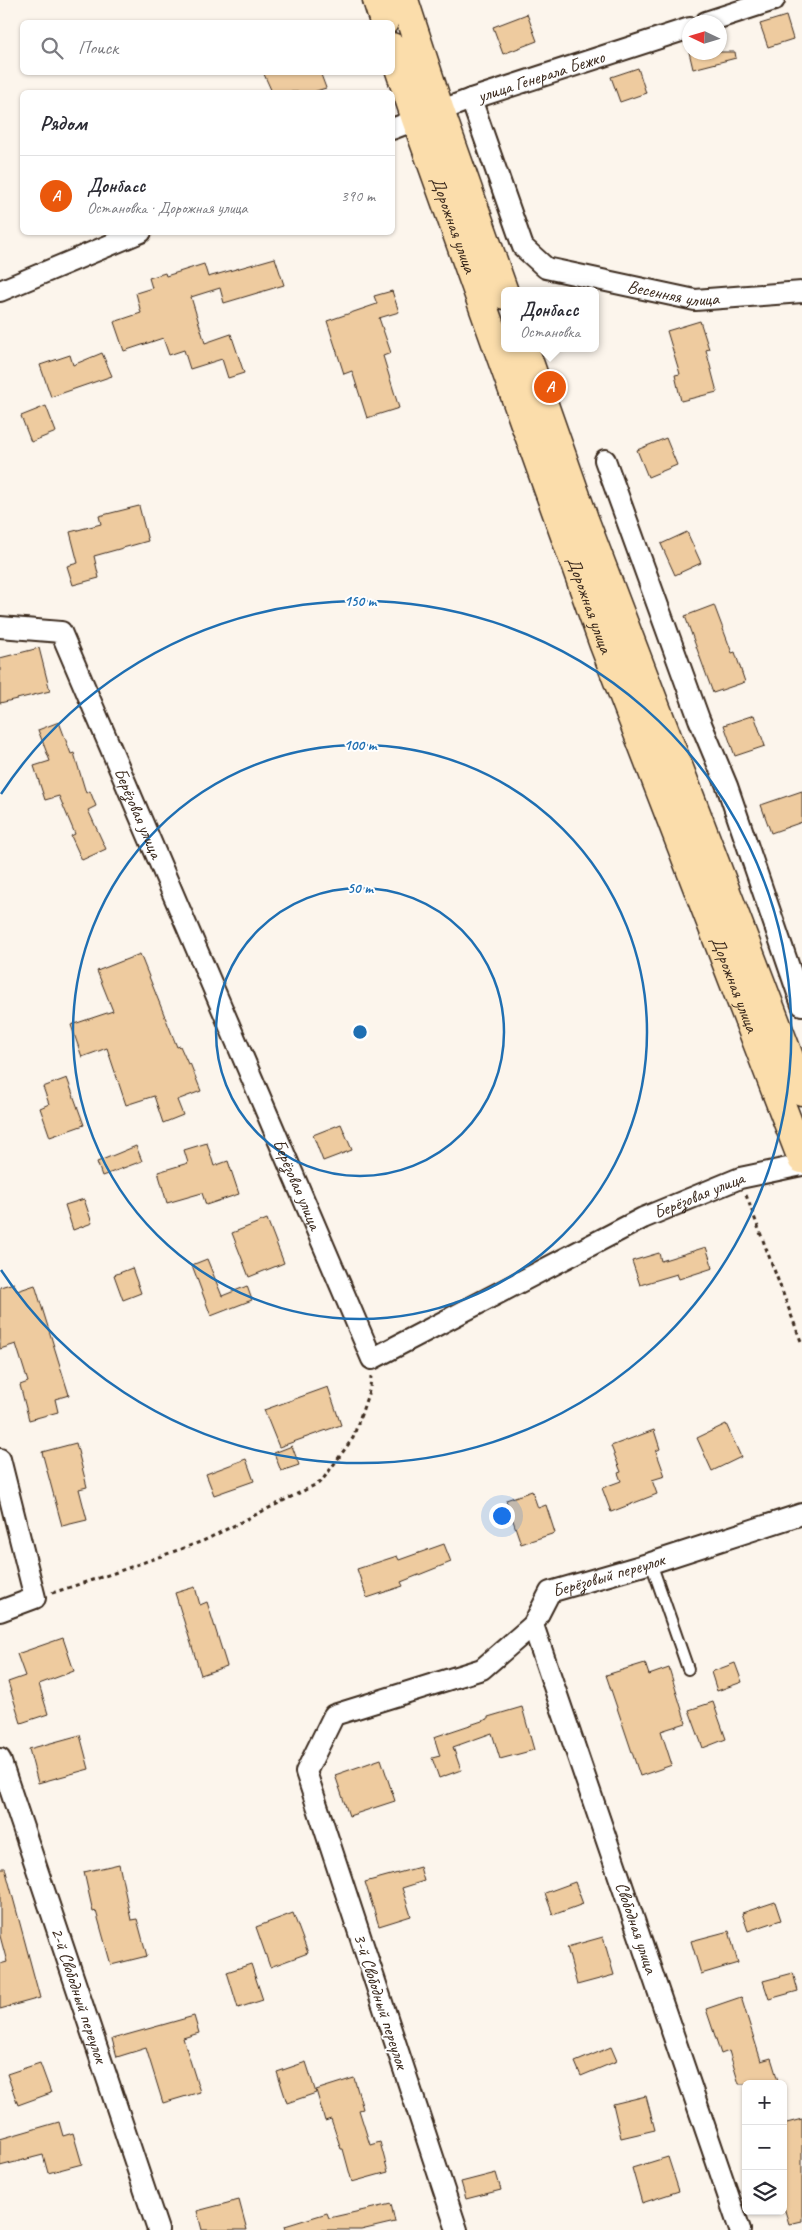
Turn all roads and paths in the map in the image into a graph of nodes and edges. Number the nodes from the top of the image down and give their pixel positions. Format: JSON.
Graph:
{"nodes":[{"id":1,"x":377,"y":0,"type":"edge"},
{"id":2,"x":404,"y":0,"type":"edge"},
{"id":3,"x":774,"y":0,"type":"edge"},
{"id":4,"x":727,"y":15,"type":"edge"},
{"id":5,"x":383,"y":20,"type":"edge"},
{"id":6,"x":682,"y":31,"type":"edge"},
{"id":7,"x":395,"y":56,"type":"edge"},
{"id":8,"x":471,"y":100,"type":"junction"},
{"id":9,"x":416,"y":119,"type":"edge"},
{"id":10,"x":135,"y":235,"type":"edge"},
{"id":11,"x":501,"y":287,"type":"edge"},
{"id":12,"x":0,"y":291,"type":"edge"},
{"id":13,"x":802,"y":292,"type":"edge"},
{"id":14,"x":525,"y":352,"type":"edge"},
{"id":15,"x":605,"y":460,"type":"dead end"},
{"id":16,"x":0,"y":627,"type":"edge"},
{"id":17,"x":802,"y":1005,"type":"edge"},
{"id":18,"x":802,"y":1091,"type":"edge"},
{"id":19,"x":802,"y":1159,"type":"edge"},
{"id":20,"x":802,"y":1165,"type":"edge"},
{"id":21,"x":740,"y":1178,"type":"junction"},
{"id":22,"x":802,"y":1344,"type":"edge"},
{"id":23,"x":372,"y":1358,"type":"junction"},
{"id":24,"x":0,"y":1459,"type":"edge"},
{"id":25,"x":802,"y":1514,"type":"edge"},
{"id":26,"x":651,"y":1563,"type":"junction"},
{"id":27,"x":35,"y":1598,"type":"junction"},
{"id":28,"x":0,"y":1611,"type":"edge"},
{"id":29,"x":533,"y":1625,"type":"junction"},
{"id":30,"x":688,"y":1669,"type":"dead end"},
{"id":31,"x":0,"y":1759,"type":"edge"},
{"id":32,"x":306,"y":1772,"type":"joint"},
{"id":33,"x":158,"y":2230,"type":"edge"},
{"id":34,"x":457,"y":2230,"type":"edge"},
{"id":35,"x":740,"y":2230,"type":"edge"}],
"edges":[{"from":1,"to":5,"type":"main road"},
{"from":2,"to":9,"type":"main road","name":"Дорожная улица"},
{"from":3,"to":4,"type":"street"},
{"from":6,"to":8,"type":"street","name":"улица Генерала Бежко"},
{"from":7,"to":9,"type":"main road","name":"Дорожная улица"},
{"from":8,"to":9,"type":"street","name":"улица Генерала Бежко"},
{"from":8,"to":13,"type":"street","name":"Весенняя улица"},
{"from":9,"to":11,"type":"main road","name":"Дорожная улица"},
{"from":9,"to":19,"type":"main road","name":"Дорожная улица"},
{"from":10,"to":12,"type":"street"},
{"from":14,"to":18,"type":"main road","name":"Дорожная улица"},
{"from":15,"to":17,"type":"street"},
{"from":16,"to":23,"type":"street","name":"Берёзовая улица"},
{"from":20,"to":21,"type":"street","name":"Берёзовая улица"},
{"from":21,"to":22,"type":"path"},
{"from":21,"to":23,"type":"street","name":"Берёзовая улица"},
{"from":23,"to":27,"type":"path"},
{"from":24,"to":27,"type":"street"},
{"from":25,"to":26,"type":"street","name":"Берёзовый переулок"},
{"from":26,"to":29,"type":"street","name":"Берёзовый переулок"},
{"from":26,"to":30,"type":"lane"},
{"from":27,"to":28,"type":"street"},
{"from":29,"to":32,"type":"street","name":"Берёзовый переулок"},
{"from":29,"to":35,"type":"street","name":"Свободная улица"},
{"from":31,"to":33,"type":"street","name":"2-й Свободный переулок"},
{"from":32,"to":34,"type":"street","name":"3-й Свободный переулок"}]}
